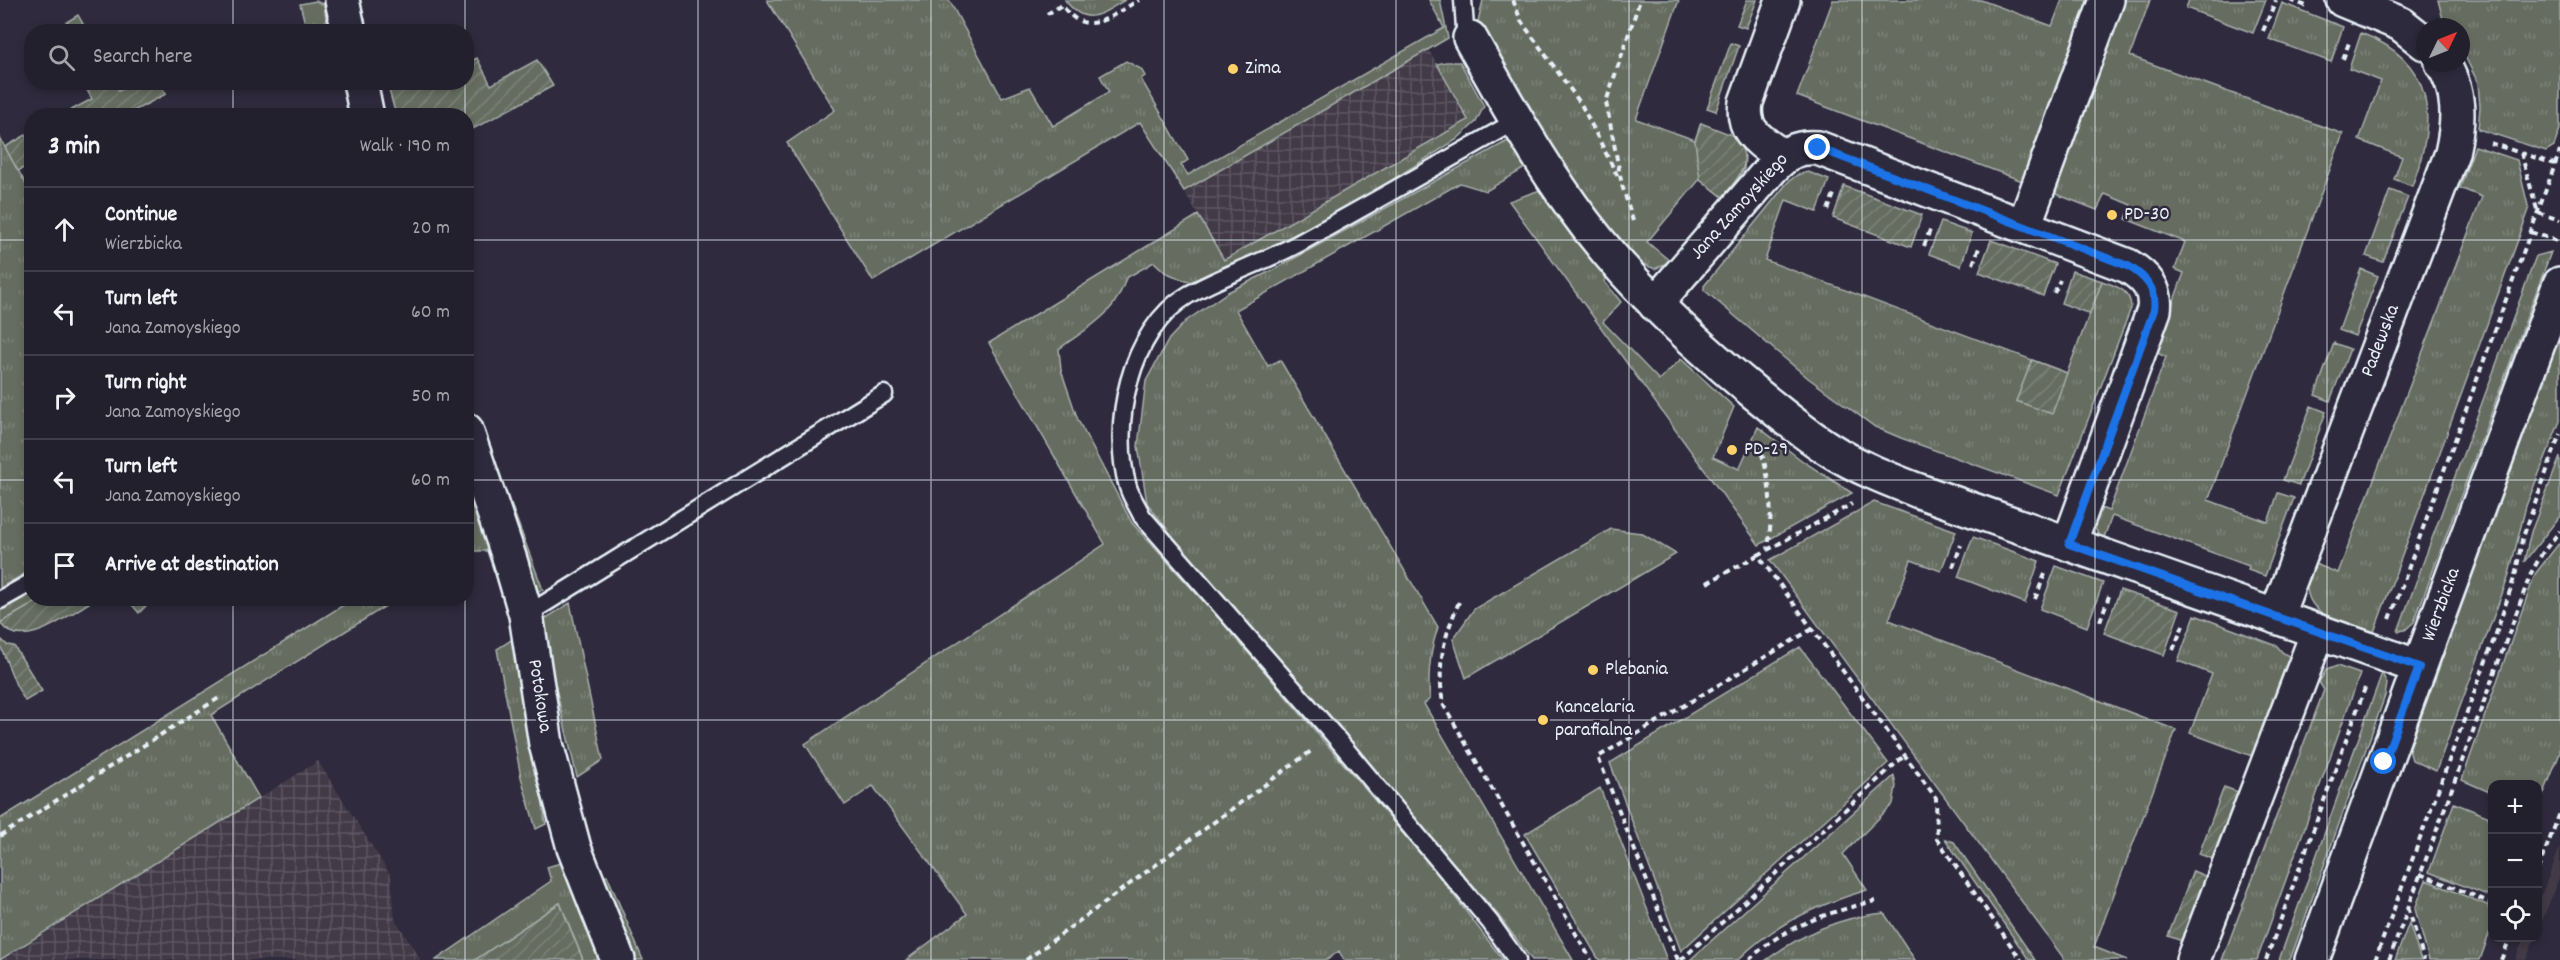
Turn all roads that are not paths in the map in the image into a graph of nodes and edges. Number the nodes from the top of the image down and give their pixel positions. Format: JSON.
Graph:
{"nodes":[{"id":1,"x":342,"y":0,"type":"edge"},
{"id":2,"x":1463,"y":0,"type":"edge"},
{"id":3,"x":1783,"y":0,"type":"edge"},
{"id":4,"x":2107,"y":0,"type":"edge"},
{"id":5,"x":2343,"y":0,"type":"edge"},
{"id":6,"x":2413,"y":22,"type":"edge"},
{"id":7,"x":347,"y":24,"type":"edge"},
{"id":8,"x":1470,"y":38,"type":"joint"},
{"id":9,"x":2447,"y":72,"type":"edge"},
{"id":10,"x":362,"y":90,"type":"edge"},
{"id":11,"x":365,"y":108,"type":"edge"},
{"id":12,"x":1518,"y":120,"type":"junction"},
{"id":13,"x":1783,"y":157,"type":"junction"},
{"id":14,"x":2024,"y":226,"type":"junction"},
{"id":15,"x":2560,"y":284,"type":"edge"},
{"id":16,"x":1655,"y":304,"type":"junction"},
{"id":17,"x":884,"y":394,"type":"dead end"},
{"id":18,"x":474,"y":454,"type":"edge"},
{"id":19,"x":2069,"y":544,"type":"junction"},
{"id":20,"x":24,"y":586,"type":"edge"},
{"id":21,"x":0,"y":600,"type":"edge"},
{"id":22,"x":526,"y":615,"type":"junction"},
{"id":23,"x":2276,"y":617,"type":"junction"},
{"id":24,"x":2318,"y":632,"type":"junction"},
{"id":25,"x":2419,"y":667,"type":"junction"},
{"id":26,"x":618,"y":960,"type":"edge"},
{"id":27,"x":1517,"y":960,"type":"edge"},
{"id":28,"x":2193,"y":960,"type":"edge"},
{"id":29,"x":2312,"y":960,"type":"edge"}],
"edges":[{"from":1,"to":7,"type":"street"},
{"from":2,"to":8,"type":"lane"},
{"from":3,"to":13,"type":"street"},
{"from":4,"to":14,"type":"street"},
{"from":5,"to":6,"type":"street"},
{"from":8,"to":12,"type":"street"},
{"from":9,"to":23,"type":"street","name":"Padewska"},
{"from":10,"to":11,"type":"street"},
{"from":12,"to":16,"type":"street"},
{"from":12,"to":27,"type":"lane"},
{"from":13,"to":14,"type":"street","name":"Jana Zamoyskiego"},
{"from":13,"to":16,"type":"street","name":"Jana Zamoyskiego"},
{"from":14,"to":19,"type":"street","name":"Jana Zamoyskiego"},
{"from":15,"to":25,"type":"street","name":"Wierzbicka"},
{"from":16,"to":19,"type":"street"},
{"from":17,"to":22,"type":"lane"},
{"from":18,"to":22,"type":"street","name":"Potokowa"},
{"from":19,"to":23,"type":"street"},
{"from":20,"to":21,"type":"lane"},
{"from":22,"to":26,"type":"street","name":"Potokowa"},
{"from":23,"to":24,"type":"street"},
{"from":24,"to":25,"type":"street"},
{"from":24,"to":28,"type":"street"},
{"from":25,"to":29,"type":"street","name":"Wierzbicka"}]}
